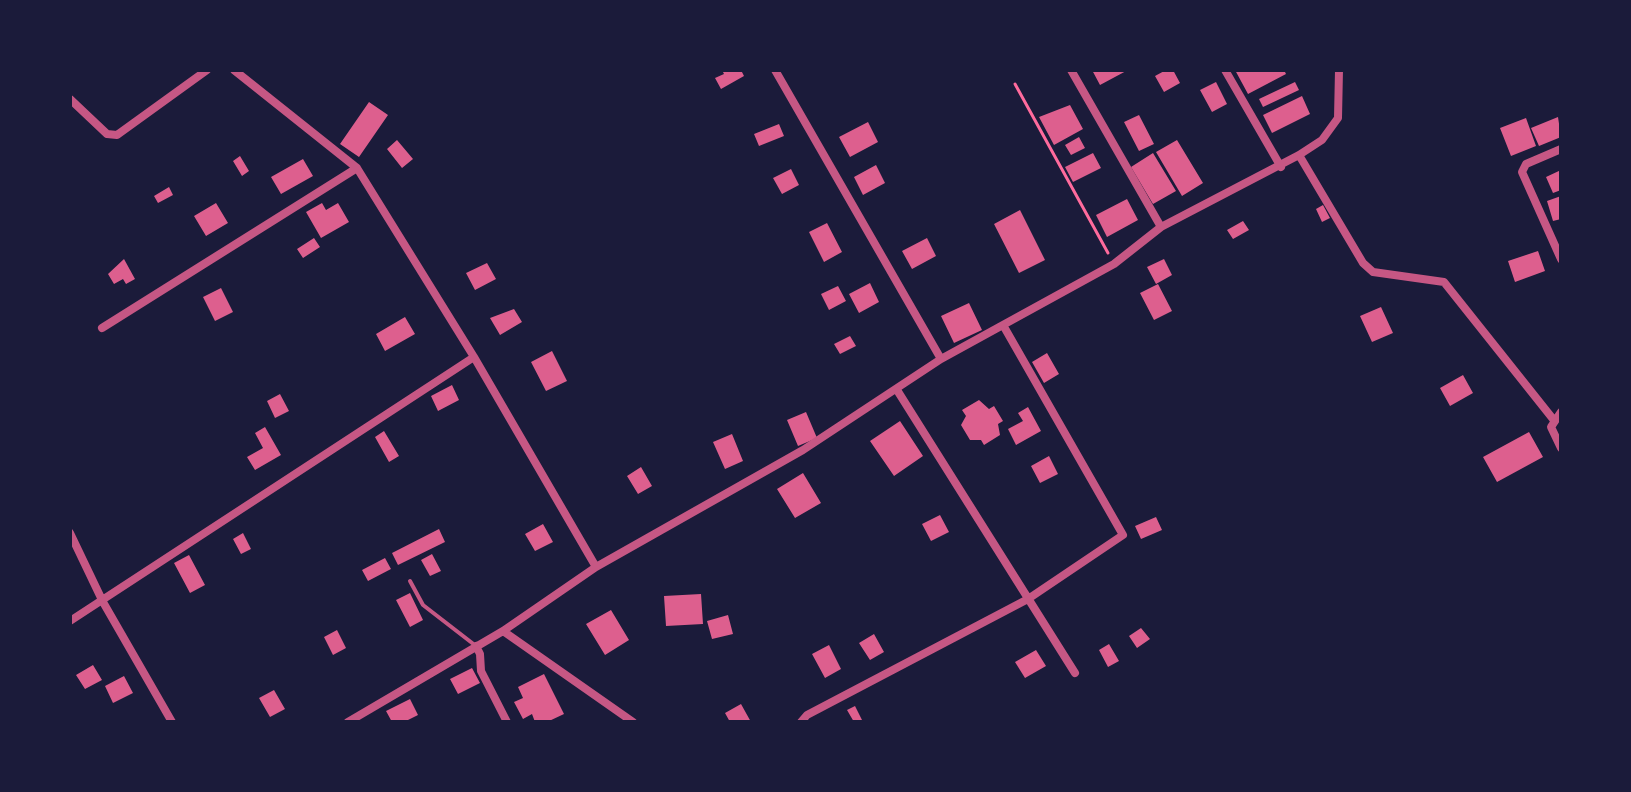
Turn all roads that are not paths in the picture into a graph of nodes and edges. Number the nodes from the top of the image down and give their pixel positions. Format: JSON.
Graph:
{"nodes":[{"id":1,"x":207,"y":70,"type":"edge"},
{"id":2,"x":234,"y":70,"type":"edge"},
{"id":3,"x":775,"y":70,"type":"edge"},
{"id":4,"x":1071,"y":70,"type":"edge"},
{"id":5,"x":1225,"y":70,"type":"edge"},
{"id":6,"x":1339,"y":70,"type":"edge"},
{"id":7,"x":70,"y":99,"type":"edge"},
{"id":8,"x":1561,"y":149,"type":"edge"},
{"id":9,"x":1299,"y":155,"type":"junction"},
{"id":10,"x":1281,"y":167,"type":"junction"},
{"id":11,"x":357,"y":168,"type":"junction"},
{"id":12,"x":1161,"y":227,"type":"junction"},
{"id":13,"x":1561,"y":230,"type":"edge"},
{"id":14,"x":1550,"y":234,"type":"junction"},
{"id":15,"x":1561,"y":259,"type":"edge"},
{"id":16,"x":1003,"y":325,"type":"junction"},
{"id":17,"x":102,"y":328,"type":"dead end"},
{"id":18,"x":474,"y":357,"type":"junction"},
{"id":19,"x":941,"y":359,"type":"junction"},
{"id":20,"x":897,"y":390,"type":"junction"},
{"id":21,"x":1557,"y":415,"type":"edge"},
{"id":22,"x":1561,"y":448,"type":"edge"},
{"id":23,"x":70,"y":533,"type":"edge"},
{"id":24,"x":596,"y":567,"type":"junction"},
{"id":25,"x":410,"y":581,"type":"dead end"},
{"id":26,"x":1028,"y":599,"type":"junction"},
{"id":27,"x":103,"y":602,"type":"junction"},
{"id":28,"x":70,"y":621,"type":"edge"},
{"id":29,"x":503,"y":631,"type":"junction"},
{"id":30,"x":476,"y":646,"type":"junction"},
{"id":31,"x":1075,"y":673,"type":"dead end"},
{"id":32,"x":172,"y":722,"type":"edge"},
{"id":33,"x":350,"y":722,"type":"edge"},
{"id":34,"x":507,"y":722,"type":"edge"},
{"id":35,"x":633,"y":722,"type":"edge"},
{"id":36,"x":801,"y":722,"type":"edge"}],
"edges":[{"from":1,"to":7,"type":"street"},
{"from":2,"to":11,"type":"street"},
{"from":3,"to":19,"type":"street"},
{"from":4,"to":12,"type":"street"},
{"from":5,"to":10,"type":"street"},
{"from":6,"to":9,"type":"street"},
{"from":8,"to":14,"type":"street"},
{"from":9,"to":10,"type":"street"},
{"from":9,"to":21,"type":"street"},
{"from":10,"to":12,"type":"street"},
{"from":11,"to":17,"type":"street"},
{"from":11,"to":18,"type":"street"},
{"from":12,"to":16,"type":"street"},
{"from":13,"to":14,"type":"street"},
{"from":14,"to":15,"type":"street"},
{"from":16,"to":19,"type":"street"},
{"from":16,"to":26,"type":"street"},
{"from":18,"to":24,"type":"street"},
{"from":18,"to":27,"type":"street"},
{"from":19,"to":20,"type":"street"},
{"from":20,"to":24,"type":"street"},
{"from":20,"to":26,"type":"street"},
{"from":21,"to":22,"type":"street"},
{"from":23,"to":27,"type":"street"},
{"from":24,"to":29,"type":"street"},
{"from":25,"to":30,"type":"lane"},
{"from":26,"to":31,"type":"street"},
{"from":26,"to":36,"type":"street"},
{"from":27,"to":28,"type":"street"},
{"from":27,"to":32,"type":"street"},
{"from":29,"to":30,"type":"street"},
{"from":29,"to":35,"type":"street"},
{"from":30,"to":33,"type":"street"},
{"from":30,"to":34,"type":"street"}]}
